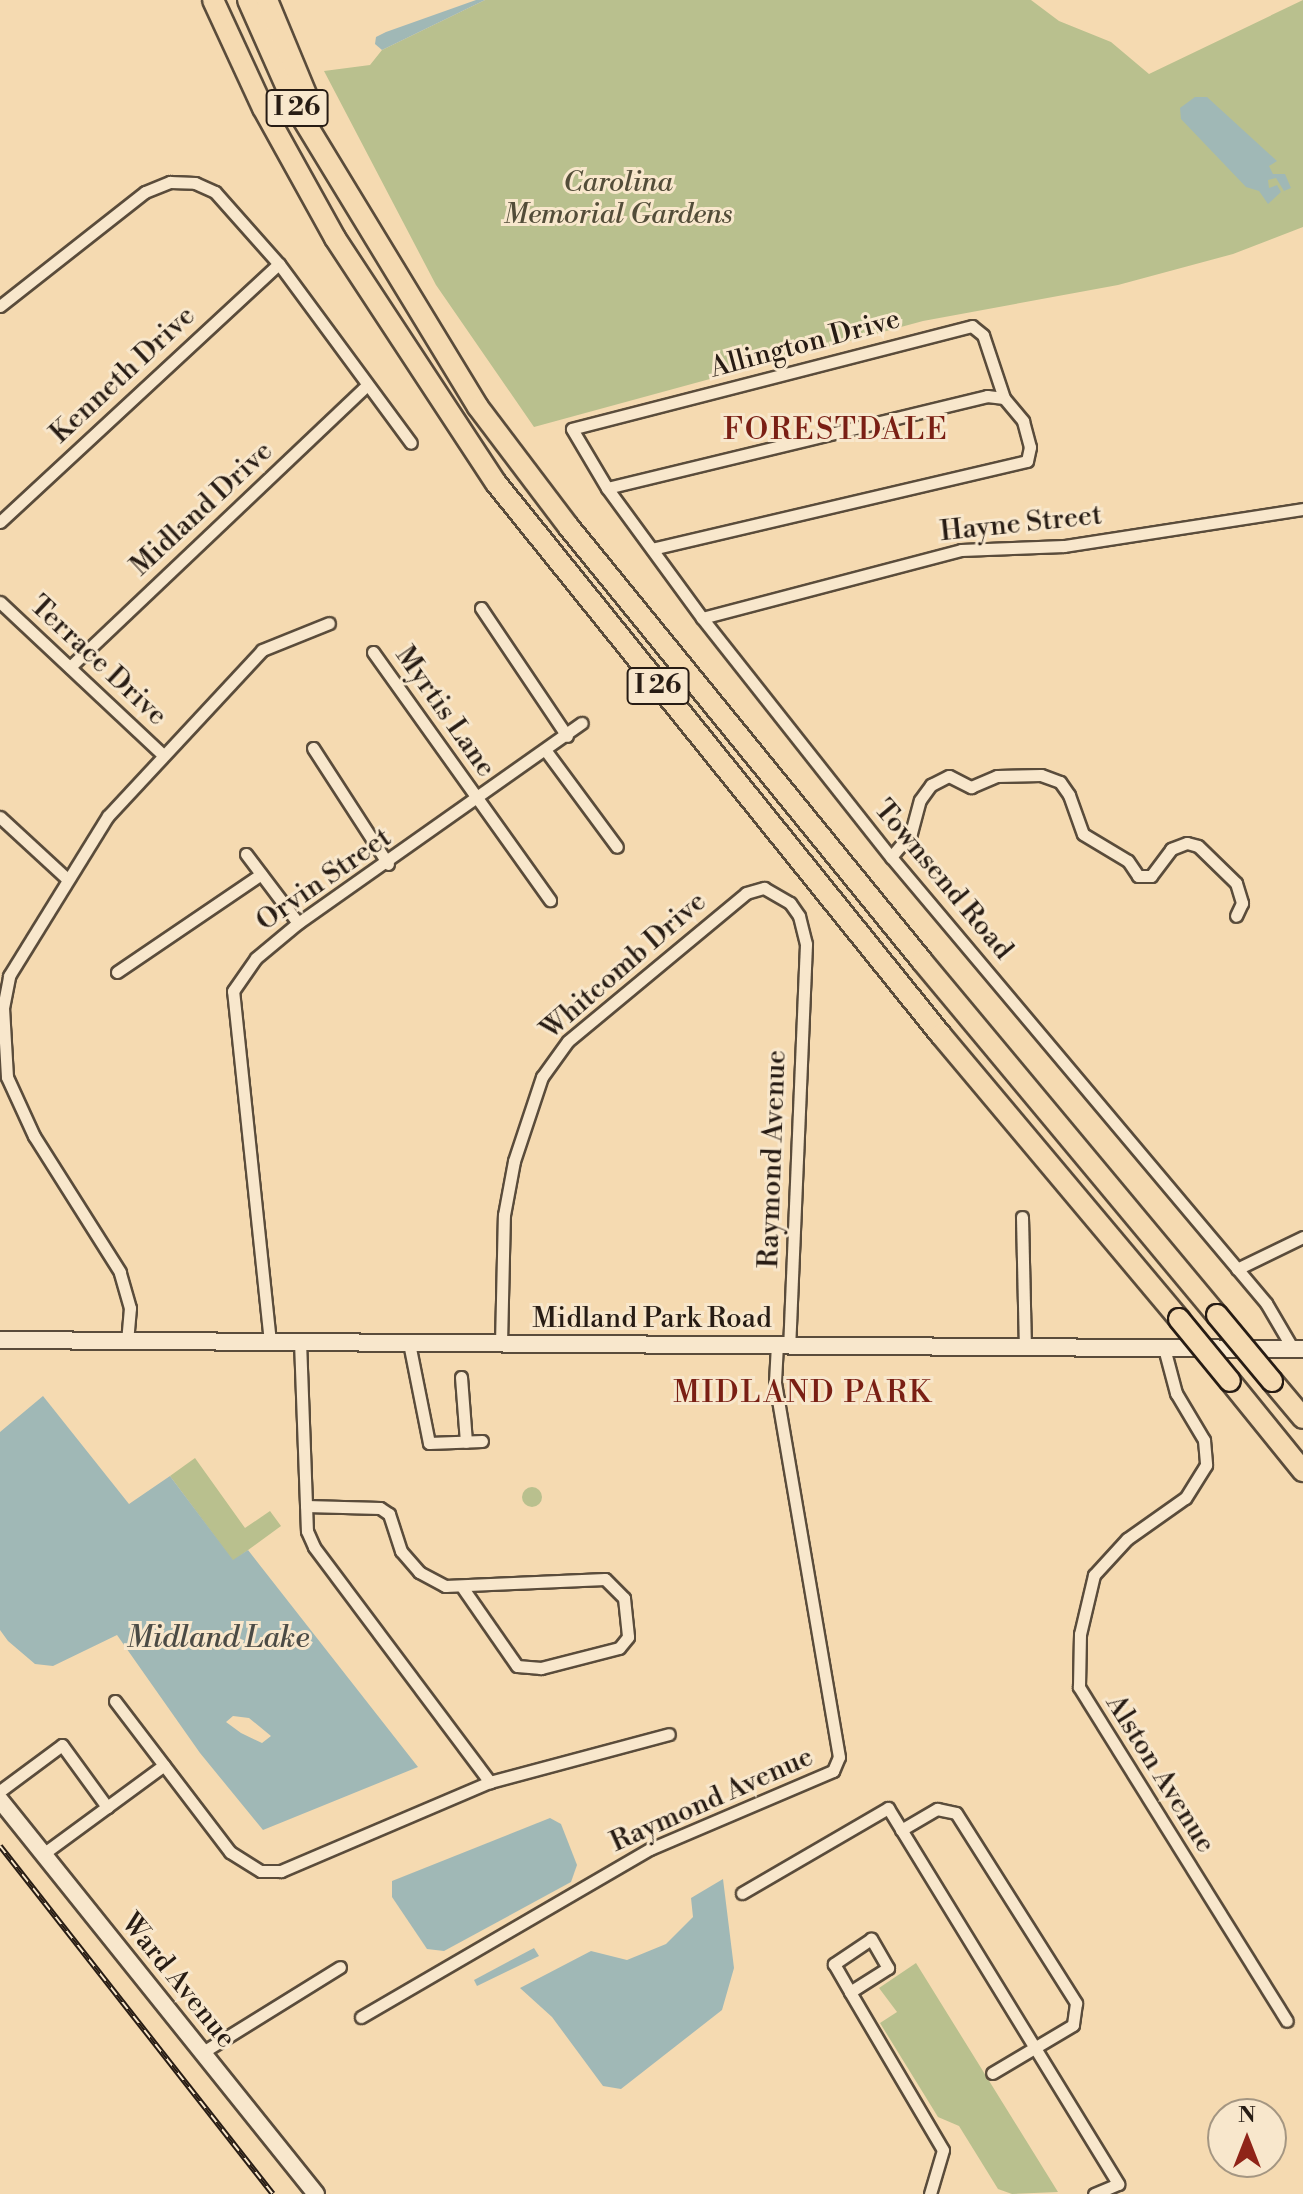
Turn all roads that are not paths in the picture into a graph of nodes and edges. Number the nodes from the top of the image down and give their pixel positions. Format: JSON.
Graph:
{"nodes":[{"id":1,"x":213,"y":0,"type":"edge"},
{"id":2,"x":248,"y":0,"type":"edge"},
{"id":3,"x":267,"y":0,"type":"edge"},
{"id":4,"x":357,"y":210,"type":"junction"},
{"id":5,"x":279,"y":264,"type":"junction"},
{"id":6,"x":0,"y":306,"type":"edge"},
{"id":7,"x":366,"y":386,"type":"junction"},
{"id":8,"x":1004,"y":398,"type":"junction"},
{"id":9,"x":572,"y":429,"type":"joint"},
{"id":10,"x":411,"y":443,"type":"dead end"},
{"id":11,"x":607,"y":488,"type":"junction"},
{"id":12,"x":1303,"y":509,"type":"edge"},
{"id":13,"x":0,"y":522,"type":"edge"},
{"id":14,"x":652,"y":549,"type":"junction"},
{"id":15,"x":0,"y":602,"type":"edge"},
{"id":16,"x":481,"y":608,"type":"dead end"},
{"id":17,"x":702,"y":618,"type":"junction"},
{"id":18,"x":329,"y":623,"type":"dead end"},
{"id":19,"x":373,"y":652,"type":"dead end"},
{"id":20,"x":70,"y":667,"type":"junction"},
{"id":21,"x":582,"y":723,"type":"dead end"},
{"id":22,"x":567,"y":736,"type":"junction"},
{"id":23,"x":313,"y":748,"type":"dead end"},
{"id":24,"x":546,"y":751,"type":"junction"},
{"id":25,"x":163,"y":755,"type":"junction"},
{"id":26,"x":478,"y":800,"type":"junction"},
{"id":27,"x":2,"y":823,"type":"edge"},
{"id":28,"x":617,"y":847,"type":"dead end"},
{"id":29,"x":246,"y":854,"type":"dead end"},
{"id":30,"x":891,"y":857,"type":"junction"},
{"id":31,"x":388,"y":864,"type":"junction"},
{"id":32,"x":261,"y":874,"type":"junction"},
{"id":33,"x":66,"y":878,"type":"junction"},
{"id":34,"x":550,"y":900,"type":"dead end"},
{"id":35,"x":1236,"y":916,"type":"dead end"},
{"id":36,"x":298,"y":923,"type":"junction"},
{"id":37,"x":117,"y":972,"type":"dead end"},
{"id":38,"x":804,"y":974,"type":"joint"},
{"id":39,"x":1022,"y":1217,"type":"dead end"},
{"id":40,"x":1303,"y":1237,"type":"edge"},
{"id":41,"x":1237,"y":1269,"type":"junction"},
{"id":42,"x":0,"y":1340,"type":"edge"},
{"id":43,"x":300,"y":1341,"type":"junction"},
{"id":44,"x":127,"y":1342,"type":"junction"},
{"id":45,"x":270,"y":1342,"type":"junction"},
{"id":46,"x":409,"y":1343,"type":"junction"},
{"id":47,"x":501,"y":1344,"type":"junction"},
{"id":48,"x":783,"y":1345,"type":"junction"},
{"id":49,"x":1025,"y":1347,"type":"junction"},
{"id":50,"x":1164,"y":1348,"type":"junction"},
{"id":51,"x":1298,"y":1349,"type":"edge"},
{"id":52,"x":461,"y":1377,"type":"dead end"},
{"id":53,"x":1303,"y":1418,"type":"edge"},
{"id":54,"x":482,"y":1441,"type":"dead end"},
{"id":55,"x":466,"y":1442,"type":"junction"},
{"id":56,"x":1303,"y":1471,"type":"edge"},
{"id":57,"x":306,"y":1506,"type":"junction"},
{"id":58,"x":462,"y":1587,"type":"junction"},
{"id":59,"x":115,"y":1701,"type":"dead end"},
{"id":60,"x":669,"y":1734,"type":"dead end"},
{"id":61,"x":164,"y":1765,"type":"junction"},
{"id":62,"x":490,"y":1782,"type":"junction"},
{"id":63,"x":0,"y":1791,"type":"edge"},
{"id":64,"x":0,"y":1800,"type":"edge"},
{"id":65,"x":107,"y":1807,"type":"junction"},
{"id":66,"x":901,"y":1830,"type":"junction"},
{"id":67,"x":43,"y":1854,"type":"junction"},
{"id":68,"x":742,"y":1893,"type":"dead end"},
{"id":69,"x":340,"y":1967,"type":"dead end"},
{"id":70,"x":850,"y":1992,"type":"junction"},
{"id":71,"x":361,"y":2017,"type":"dead end"},
{"id":72,"x":1287,"y":2021,"type":"dead end"},
{"id":73,"x":1035,"y":2048,"type":"junction"},
{"id":74,"x":203,"y":2052,"type":"junction"},
{"id":75,"x":992,"y":2073,"type":"dead end"},
{"id":76,"x":316,"y":2194,"type":"edge"},
{"id":77,"x":930,"y":2194,"type":"edge"},
{"id":78,"x":1094,"y":2194,"type":"edge"}],
"edges":[{"from":1,"to":56,"type":"highway","number":"I 26","bridge":true},
{"from":2,"to":4,"type":"highway","number":"I 26"},
{"from":3,"to":4,"type":"highway"},
{"from":4,"to":53,"type":"highway","number":"I 26","bridge":true},
{"from":5,"to":6,"type":"street"},
{"from":5,"to":7,"type":"street"},
{"from":5,"to":13,"type":"street","name":"Kenneth Drive"},
{"from":7,"to":10,"type":"street"},
{"from":7,"to":20,"type":"street","name":"Midland Drive"},
{"from":8,"to":9,"type":"street","name":"Allington Drive"},
{"from":8,"to":11,"type":"street"},
{"from":8,"to":14,"type":"street"},
{"from":9,"to":11,"type":"street","name":"Townsend Road"},
{"from":11,"to":14,"type":"street","name":"Townsend Road"},
{"from":12,"to":17,"type":"street","name":"Hayne Street"},
{"from":14,"to":17,"type":"street","name":"Townsend Road"},
{"from":15,"to":20,"type":"street","name":"Terrace Drive"},
{"from":16,"to":22,"type":"street"},
{"from":17,"to":30,"type":"street","name":"Townsend Road"},
{"from":18,"to":25,"type":"street"},
{"from":19,"to":26,"type":"street","name":"Myrtis Lane"},
{"from":20,"to":25,"type":"street","name":"Terrace Drive"},
{"from":21,"to":22,"type":"street","name":"Orvin Street"},
{"from":22,"to":24,"type":"street","name":"Orvin Street"},
{"from":23,"to":31,"type":"street"},
{"from":24,"to":26,"type":"street","name":"Orvin Street"},
{"from":24,"to":28,"type":"street"},
{"from":25,"to":33,"type":"street"},
{"from":26,"to":31,"type":"street","name":"Orvin Street"},
{"from":26,"to":34,"type":"street","name":"Myrtis Lane"},
{"from":27,"to":33,"type":"street"},
{"from":29,"to":32,"type":"street"},
{"from":30,"to":35,"type":"street"},
{"from":30,"to":41,"type":"street","name":"Townsend Road"},
{"from":31,"to":36,"type":"street","name":"Orvin Street"},
{"from":32,"to":36,"type":"street"},
{"from":32,"to":37,"type":"street"},
{"from":33,"to":44,"type":"street"},
{"from":36,"to":45,"type":"street","name":"Orvin Street"},
{"from":38,"to":47,"type":"street","name":"Whitcomb Drive"},
{"from":38,"to":48,"type":"street","name":"Raymond Avenue"},
{"from":39,"to":49,"type":"street"},
{"from":40,"to":41,"type":"street"},
{"from":41,"to":51,"type":"street","name":"Townsend Road"},
{"from":42,"to":44,"type":"street","name":"Midland Park Road"},
{"from":43,"to":45,"type":"street","name":"Midland Park Road"},
{"from":43,"to":46,"type":"street","name":"Midland Park Road"},
{"from":43,"to":57,"type":"street"},
{"from":44,"to":45,"type":"street","name":"Midland Park Road"},
{"from":46,"to":47,"type":"street","name":"Midland Park Road"},
{"from":46,"to":55,"type":"street"},
{"from":47,"to":48,"type":"street","name":"Midland Park Road"},
{"from":48,"to":49,"type":"street","name":"Midland Park Road"},
{"from":48,"to":71,"type":"street","name":"Raymond Avenue"},
{"from":49,"to":50,"type":"street","name":"Midland Park Road"},
{"from":50,"to":51,"type":"street","name":"Midland Park Road"},
{"from":50,"to":72,"type":"street","name":"Alston Avenue"},
{"from":52,"to":55,"type":"street"},
{"from":54,"to":55,"type":"street"},
{"from":57,"to":58,"type":"street"},
{"from":57,"to":62,"type":"street"},
{"from":58,"to":58,"type":"street"},
{"from":59,"to":61,"type":"street"},
{"from":60,"to":62,"type":"street"},
{"from":61,"to":62,"type":"street"},
{"from":61,"to":65,"type":"street"},
{"from":63,"to":65,"type":"street"},
{"from":64,"to":67,"type":"street","name":"Ward Avenue"},
{"from":65,"to":67,"type":"street"},
{"from":66,"to":68,"type":"street"},
{"from":66,"to":73,"type":"street"},
{"from":66,"to":73,"type":"street"},
{"from":67,"to":74,"type":"street","name":"Ward Avenue"},
{"from":69,"to":74,"type":"street"},
{"from":70,"to":70,"type":"street"},
{"from":70,"to":77,"type":"street"},
{"from":73,"to":75,"type":"street"},
{"from":73,"to":78,"type":"street"},
{"from":74,"to":76,"type":"street","name":"Ward Avenue"}]}
